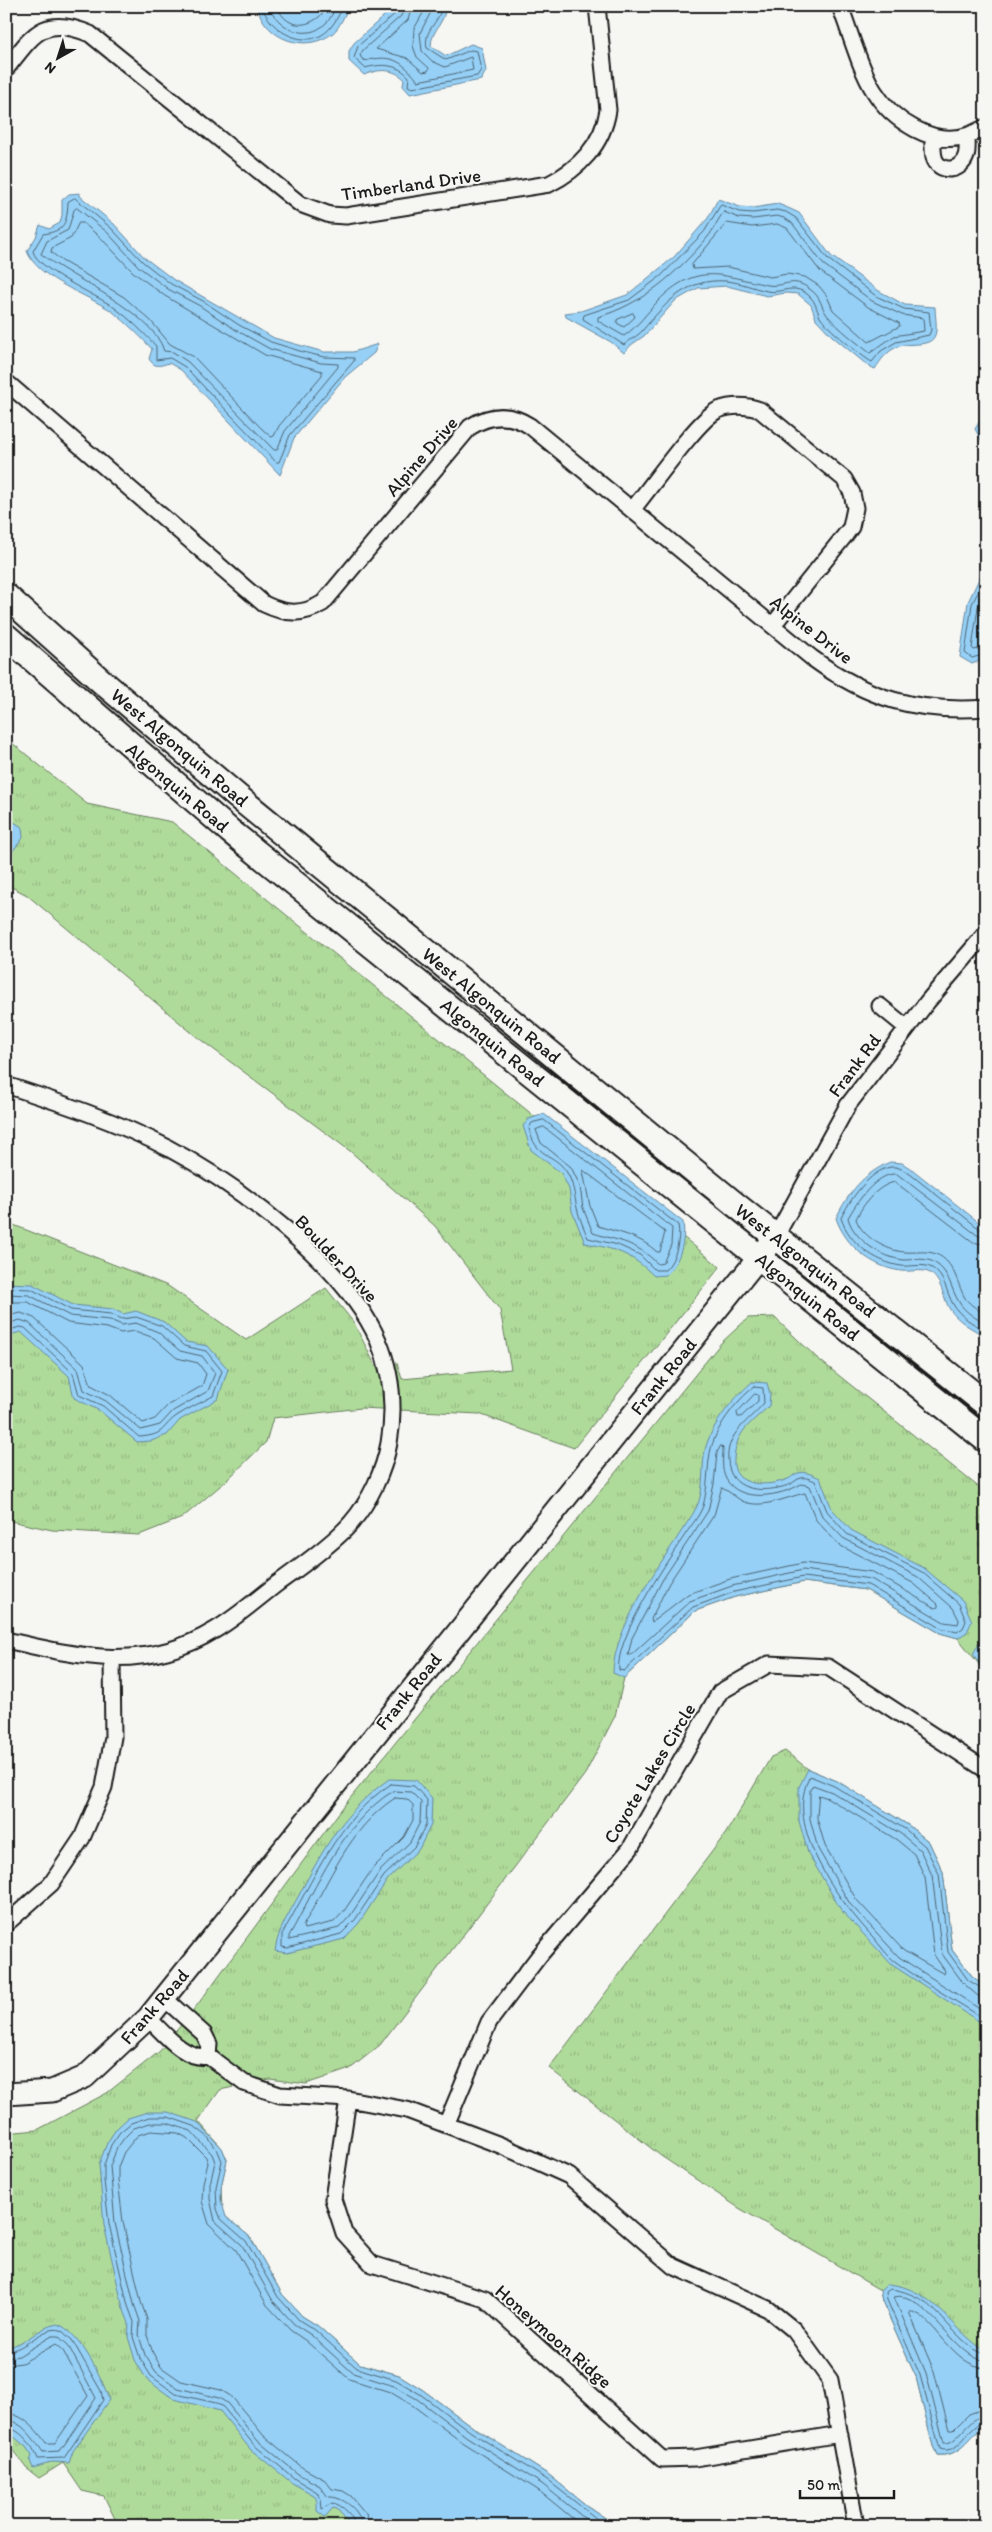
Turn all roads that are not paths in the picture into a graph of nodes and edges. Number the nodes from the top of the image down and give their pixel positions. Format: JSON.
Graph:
{"nodes":[{"id":1,"x":597,"y":6,"type":"edge"},
{"id":2,"x":840,"y":6,"type":"edge"},
{"id":3,"x":6,"y":69,"type":"edge"},
{"id":4,"x":986,"y":127,"type":"edge"},
{"id":5,"x":933,"y":136,"type":"junction"},
{"id":6,"x":967,"y":136,"type":"junction"},
{"id":7,"x":6,"y":382,"type":"edge"},
{"id":8,"x":632,"y":510,"type":"junction"},
{"id":9,"x":6,"y":596,"type":"edge"},
{"id":10,"x":772,"y":625,"type":"junction"},
{"id":11,"x":6,"y":636,"type":"edge"},
{"id":12,"x":986,"y":708,"type":"edge"},
{"id":13,"x":986,"y":933,"type":"edge"},
{"id":14,"x":880,"y":1006,"type":"dead end"},
{"id":15,"x":907,"y":1028,"type":"junction"},
{"id":16,"x":6,"y":1085,"type":"edge"},
{"id":17,"x":776,"y":1236,"type":"junction"},
{"id":18,"x":760,"y":1256,"type":"junction"},
{"id":19,"x":986,"y":1404,"type":"edge"},
{"id":20,"x":986,"y":1440,"type":"edge"},
{"id":21,"x":6,"y":1640,"type":"edge"},
{"id":22,"x":112,"y":1659,"type":"junction"},
{"id":23,"x":986,"y":1770,"type":"edge"},
{"id":24,"x":6,"y":1924,"type":"edge"},
{"id":25,"x":164,"y":1998,"type":"junction"},
{"id":26,"x":148,"y":2018,"type":"junction"},
{"id":27,"x":205,"y":2057,"type":"junction"},
{"id":28,"x":6,"y":2094,"type":"edge"},
{"id":29,"x":348,"y":2100,"type":"junction"},
{"id":30,"x":446,"y":2125,"type":"junction"},
{"id":31,"x":840,"y":2434,"type":"junction"},
{"id":32,"x":856,"y":2526,"type":"edge"}],
"edges":[{"from":1,"to":3,"type":"street","name":"Timberland Drive"},
{"from":2,"to":5,"type":"street"},
{"from":4,"to":6,"type":"street"},
{"from":5,"to":6,"type":"street"},
{"from":5,"to":6,"type":"street"},
{"from":7,"to":8,"type":"street","name":"Alpine Drive"},
{"from":8,"to":10,"type":"street","name":"Alpine Drive"},
{"from":8,"to":10,"type":"street"},
{"from":9,"to":17,"type":"main road","name":"West Algonquin Road"},
{"from":10,"to":12,"type":"street","name":"Alpine Drive"},
{"from":11,"to":18,"type":"main road","name":"Algonquin Road"},
{"from":13,"to":15,"type":"street","name":"Frank Rd"},
{"from":14,"to":15,"type":"street"},
{"from":15,"to":17,"type":"street","name":"Frank Rd"},
{"from":16,"to":22,"type":"street","name":"Boulder Drive"},
{"from":17,"to":18,"type":"street","name":"Frank Road"},
{"from":17,"to":19,"type":"main road","name":"West Algonquin Road"},
{"from":18,"to":20,"type":"main road","name":"Algonquin Road"},
{"from":18,"to":25,"type":"street","name":"Frank Road"},
{"from":21,"to":22,"type":"street","name":"Boulder Drive"},
{"from":22,"to":24,"type":"street"},
{"from":23,"to":30,"type":"street","name":"Coyote Lakes Circle"},
{"from":25,"to":26,"type":"street","name":"Frank Road"},
{"from":25,"to":27,"type":"street"},
{"from":26,"to":27,"type":"street"},
{"from":26,"to":28,"type":"street","name":"Frank Road"},
{"from":27,"to":29,"type":"street"},
{"from":29,"to":30,"type":"street"},
{"from":29,"to":31,"type":"street","name":"Honeymoon Ridge"},
{"from":30,"to":31,"type":"street"},
{"from":31,"to":32,"type":"street"}]}
